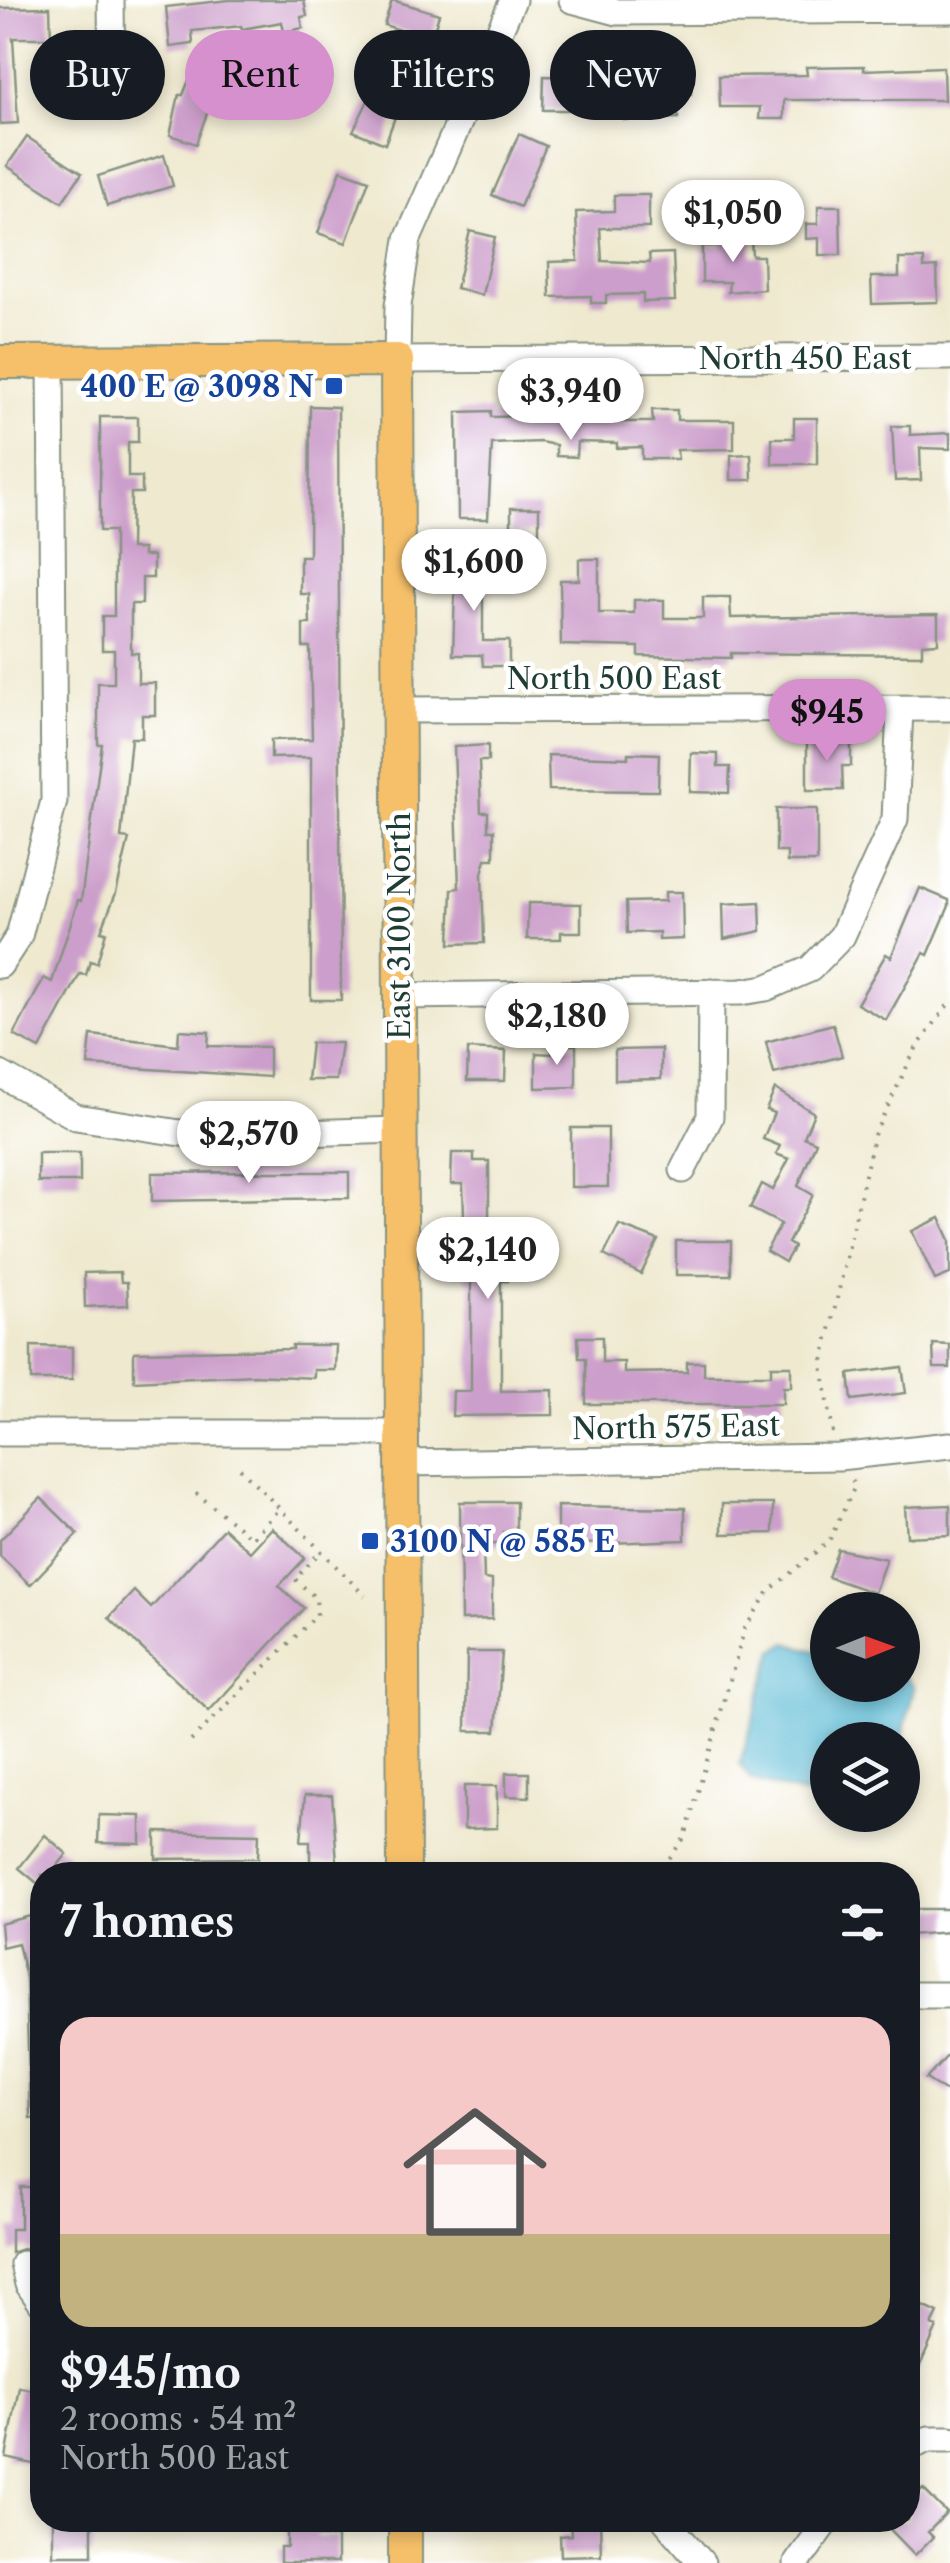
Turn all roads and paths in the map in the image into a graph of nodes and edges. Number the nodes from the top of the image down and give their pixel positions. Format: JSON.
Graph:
{"nodes":[{"id":1,"x":110,"y":0,"type":"edge"},
{"id":2,"x":513,"y":0,"type":"edge"},
{"id":3,"x":572,"y":0,"type":"edge"},
{"id":4,"x":935,"y":7,"type":"edge"},
{"id":5,"x":111,"y":30,"type":"edge"},
{"id":6,"x":950,"y":357,"type":"edge"},
{"id":7,"x":398,"y":360,"type":"junction"},
{"id":8,"x":0,"y":362,"type":"edge"},
{"id":9,"x":51,"y":362,"type":"junction"},
{"id":10,"x":950,"y":708,"type":"edge"},
{"id":11,"x":399,"y":710,"type":"junction"},
{"id":12,"x":900,"y":710,"type":"junction"},
{"id":13,"x":0,"y":965,"type":"edge"},
{"id":14,"x":710,"y":992,"type":"junction"},
{"id":15,"x":400,"y":996,"type":"junction"},
{"id":16,"x":950,"y":1002,"type":"edge"},
{"id":17,"x":0,"y":1074,"type":"edge"},
{"id":18,"x":400,"y":1130,"type":"junction"},
{"id":19,"x":683,"y":1170,"type":"dead end"},
{"id":20,"x":0,"y":1434,"type":"edge"},
{"id":21,"x":838,"y":1444,"type":"dead end"},
{"id":22,"x":950,"y":1444,"type":"edge"},
{"id":23,"x":402,"y":1448,"type":"junction"},
{"id":24,"x":240,"y":1468,"type":"dead end"},
{"id":25,"x":852,"y":1476,"type":"dead end"},
{"id":26,"x":196,"y":1493,"type":"dead end"},
{"id":27,"x":280,"y":1508,"type":"junction"},
{"id":28,"x":321,"y":1551,"type":"junction"},
{"id":29,"x":365,"y":1596,"type":"dead end"},
{"id":30,"x":191,"y":1741,"type":"dead end"},
{"id":31,"x":404,"y":1862,"type":"edge"},
{"id":32,"x":667,"y":1862,"type":"edge"},
{"id":33,"x":920,"y":1995,"type":"edge"},
{"id":34,"x":950,"y":1995,"type":"edge"},
{"id":35,"x":24,"y":2264,"type":"dead end"},
{"id":36,"x":30,"y":2287,"type":"edge"},
{"id":37,"x":950,"y":2439,"type":"edge"},
{"id":38,"x":920,"y":2443,"type":"edge"},
{"id":39,"x":405,"y":2532,"type":"edge"},
{"id":40,"x":675,"y":2532,"type":"edge"},
{"id":41,"x":819,"y":2532,"type":"edge"},
{"id":42,"x":405,"y":2563,"type":"edge"},
{"id":43,"x":702,"y":2563,"type":"edge"},
{"id":44,"x":797,"y":2563,"type":"edge"}],
"edges":[{"from":1,"to":5,"type":"street"},
{"from":2,"to":7,"type":"street","name":"East 3100 North"},
{"from":3,"to":4,"type":"street"},
{"from":6,"to":7,"type":"street","name":"North 450 East"},
{"from":7,"to":9,"type":"main road","name":"North 450 East"},
{"from":7,"to":11,"type":"main road","name":"East 3100 North"},
{"from":8,"to":9,"type":"main road","name":"North 450 East"},
{"from":9,"to":13,"type":"street"},
{"from":10,"to":12,"type":"street","name":"North 500 East"},
{"from":11,"to":12,"type":"street","name":"North 500 East"},
{"from":11,"to":15,"type":"main road","name":"East 3100 North"},
{"from":12,"to":14,"type":"street"},
{"from":14,"to":15,"type":"street"},
{"from":14,"to":19,"type":"street"},
{"from":15,"to":18,"type":"main road","name":"East 3100 North"},
{"from":16,"to":21,"type":"path"},
{"from":17,"to":18,"type":"street"},
{"from":18,"to":23,"type":"main road","name":"East 3100 North"},
{"from":20,"to":23,"type":"street","name":"North 575 East"},
{"from":22,"to":23,"type":"street","name":"North 575 East"},
{"from":23,"to":31,"type":"main road","name":"East 3100 North"},
{"from":24,"to":27,"type":"path"},
{"from":25,"to":32,"type":"path"},
{"from":26,"to":27,"type":"path"},
{"from":27,"to":28,"type":"path"},
{"from":28,"to":29,"type":"path"},
{"from":28,"to":30,"type":"path"},
{"from":33,"to":34,"type":"street"},
{"from":35,"to":36,"type":"street"},
{"from":37,"to":38,"type":"street"},
{"from":39,"to":42,"type":"main road"},
{"from":40,"to":43,"type":"street"},
{"from":41,"to":44,"type":"street"}]}
